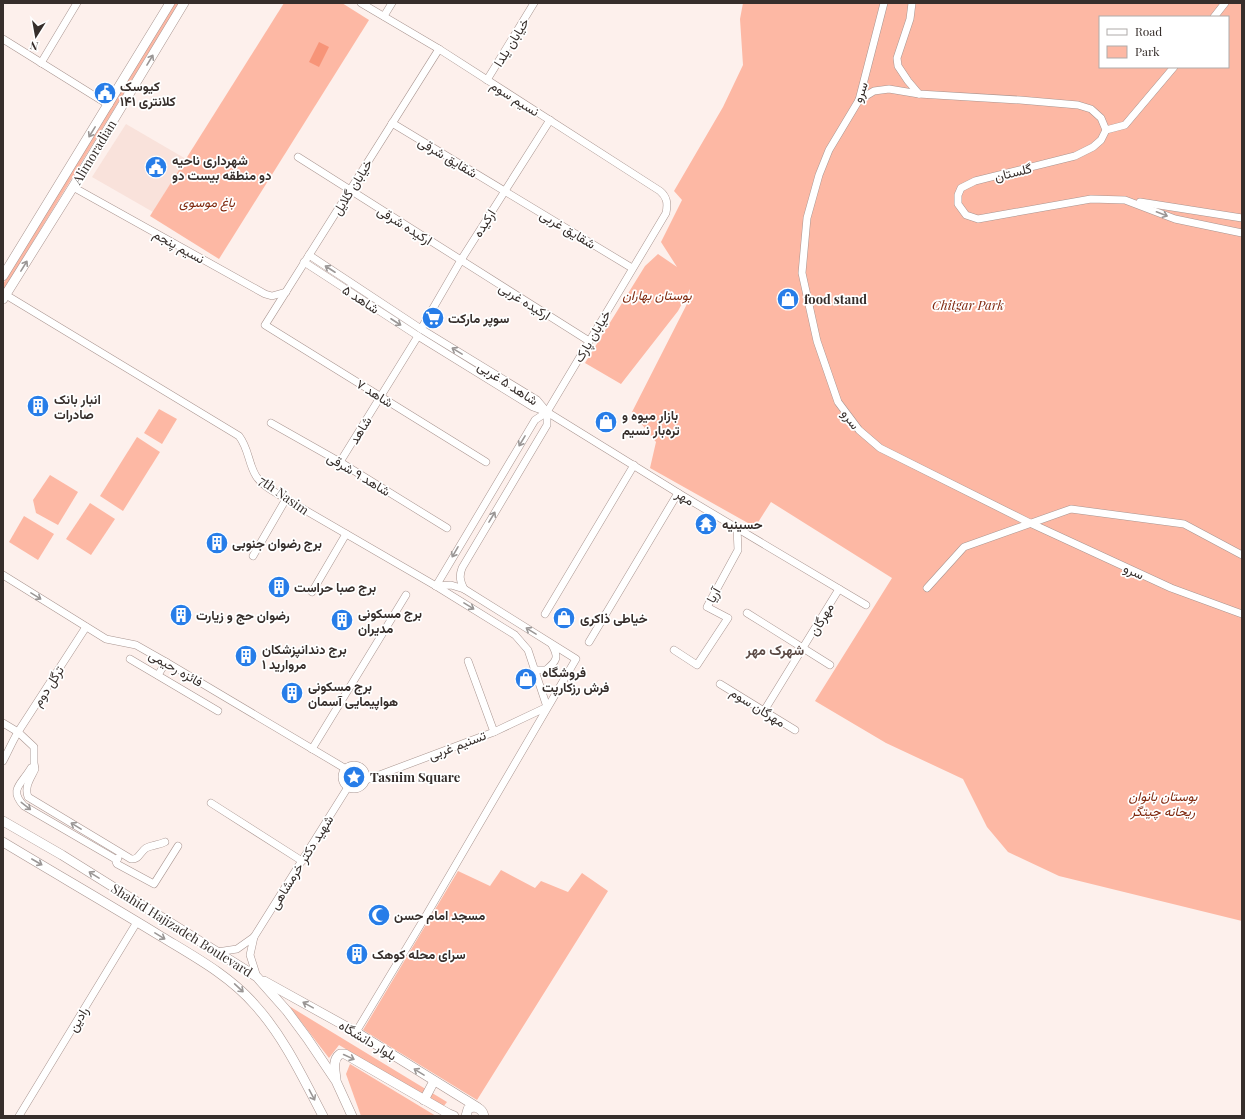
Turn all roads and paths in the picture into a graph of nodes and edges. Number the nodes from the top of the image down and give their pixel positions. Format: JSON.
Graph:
{"nodes":[{"id":1,"x":77,"y":3,"type":"edge"},
{"id":2,"x":170,"y":3,"type":"edge"},
{"id":3,"x":184,"y":3,"type":"edge"},
{"id":4,"x":361,"y":3,"type":"edge"},
{"id":5,"x":392,"y":3,"type":"edge"},
{"id":6,"x":884,"y":3,"type":"edge"},
{"id":7,"x":912,"y":3,"type":"edge"},
{"id":8,"x":1225,"y":3,"type":"edge"},
{"id":9,"x":532,"y":4,"type":"edge"},
{"id":10,"x":384,"y":16,"type":"junction"},
{"id":11,"x":1215,"y":16,"type":"edge"},
{"id":12,"x":3,"y":39,"type":"edge"},
{"id":13,"x":439,"y":49,"type":"junction"},
{"id":14,"x":41,"y":63,"type":"junction"},
{"id":15,"x":1173,"y":68,"type":"edge"},
{"id":16,"x":487,"y":80,"type":"junction"},
{"id":17,"x":919,"y":94,"type":"junction"},
{"id":18,"x":859,"y":100,"type":"junction"},
{"id":19,"x":109,"y":105,"type":"junction"},
{"id":20,"x":550,"y":120,"type":"junction"},
{"id":21,"x":392,"y":123,"type":"junction"},
{"id":22,"x":1106,"y":130,"type":"junction"},
{"id":23,"x":298,"y":157,"type":"dead end"},
{"id":24,"x":73,"y":187,"type":"junction"},
{"id":25,"x":350,"y":190,"type":"junction"},
{"id":26,"x":504,"y":191,"type":"junction"},
{"id":27,"x":666,"y":197,"type":"joint"},
{"id":28,"x":1125,"y":200,"type":"junction"},
{"id":29,"x":1242,"y":218,"type":"edge"},
{"id":30,"x":1242,"y":233,"type":"edge"},
{"id":31,"x":309,"y":256,"type":"junction"},
{"id":32,"x":461,"y":260,"type":"junction"},
{"id":33,"x":304,"y":262,"type":"junction"},
{"id":34,"x":632,"y":268,"type":"junction"},
{"id":35,"x":3,"y":276,"type":"edge"},
{"id":36,"x":286,"y":292,"type":"junction"},
{"id":37,"x":4,"y":297,"type":"edge"},
{"id":38,"x":265,"y":325,"type":"joint"},
{"id":39,"x":421,"y":329,"type":"junction"},
{"id":40,"x":418,"y":336,"type":"junction"},
{"id":41,"x":589,"y":341,"type":"junction"},
{"id":42,"x":380,"y":396,"type":"junction"},
{"id":43,"x":547,"y":412,"type":"junction"},
{"id":44,"x":271,"y":423,"type":"dead end"},
{"id":45,"x":340,"y":462,"type":"junction"},
{"id":46,"x":486,"y":462,"type":"dead end"},
{"id":47,"x":634,"y":465,"type":"junction"},
{"id":48,"x":678,"y":493,"type":"junction"},
{"id":49,"x":286,"y":499,"type":"junction"},
{"id":50,"x":1030,"y":524,"type":"junction"},
{"id":51,"x":447,"y":528,"type":"dead end"},
{"id":52,"x":737,"y":528,"type":"junction"},
{"id":53,"x":346,"y":534,"type":"junction"},
{"id":54,"x":1242,"y":555,"type":"edge"},
{"id":55,"x":253,"y":556,"type":"dead end"},
{"id":56,"x":4,"y":579,"type":"edge"},
{"id":57,"x":436,"y":586,"type":"junction"},
{"id":58,"x":927,"y":588,"type":"dead end"},
{"id":59,"x":464,"y":589,"type":"junction"},
{"id":60,"x":839,"y":589,"type":"junction"},
{"id":61,"x":312,"y":592,"type":"dead end"},
{"id":62,"x":406,"y":595,"type":"dead end"},
{"id":63,"x":866,"y":605,"type":"dead end"},
{"id":64,"x":747,"y":613,"type":"dead end"},
{"id":65,"x":545,"y":614,"type":"dead end"},
{"id":66,"x":1242,"y":614,"type":"edge"},
{"id":67,"x":86,"y":627,"type":"junction"},
{"id":68,"x":589,"y":642,"type":"dead end"},
{"id":69,"x":552,"y":645,"type":"junction"},
{"id":70,"x":803,"y":648,"type":"junction"},
{"id":71,"x":674,"y":650,"type":"dead end"},
{"id":72,"x":130,"y":659,"type":"dead end"},
{"id":73,"x":468,"y":661,"type":"dead end"},
{"id":74,"x":166,"y":662,"type":"junction"},
{"id":75,"x":830,"y":665,"type":"dead end"},
{"id":76,"x":535,"y":670,"type":"junction"},
{"id":77,"x":158,"y":675,"type":"junction"},
{"id":78,"x":720,"y":684,"type":"dead end"},
{"id":79,"x":547,"y":707,"type":"junction"},
{"id":80,"x":218,"y":710,"type":"dead end"},
{"id":81,"x":764,"y":711,"type":"junction"},
{"id":82,"x":3,"y":723,"type":"edge"},
{"id":83,"x":796,"y":730,"type":"dead end"},
{"id":84,"x":18,"y":732,"type":"junction"},
{"id":85,"x":494,"y":732,"type":"junction"},
{"id":86,"x":10,"y":745,"type":"junction"},
{"id":87,"x":312,"y":749,"type":"junction"},
{"id":88,"x":3,"y":751,"type":"edge"},
{"id":89,"x":3,"y":761,"type":"edge"},
{"id":90,"x":34,"y":763,"type":"junction"},
{"id":91,"x":346,"y":769,"type":"junction"},
{"id":92,"x":366,"y":780,"type":"junction"},
{"id":93,"x":348,"y":787,"type":"junction"},
{"id":94,"x":211,"y":803,"type":"dead end"},
{"id":95,"x":3,"y":821,"type":"edge"},
{"id":96,"x":164,"y":842,"type":"dead end"},
{"id":97,"x":3,"y":843,"type":"edge"},
{"id":98,"x":178,"y":846,"type":"dead end"},
{"id":99,"x":121,"y":853,"type":"junction"},
{"id":100,"x":117,"y":860,"type":"junction"},
{"id":101,"x":302,"y":861,"type":"junction"},
{"id":102,"x":137,"y":922,"type":"junction"},
{"id":103,"x":254,"y":937,"type":"junction"},
{"id":104,"x":217,"y":952,"type":"junction"},
{"id":105,"x":257,"y":977,"type":"junction"},
{"id":106,"x":356,"y":1032,"type":"junction"},
{"id":107,"x":336,"y":1081,"type":"junction"},
{"id":108,"x":434,"y":1081,"type":"junction"},
{"id":109,"x":424,"y":1100,"type":"junction"},
{"id":110,"x":483,"y":1113,"type":"edge"},
{"id":111,"x":18,"y":1116,"type":"edge"},
{"id":112,"x":323,"y":1116,"type":"edge"},
{"id":113,"x":352,"y":1116,"type":"edge"},
{"id":114,"x":454,"y":1116,"type":"edge"},
{"id":115,"x":466,"y":1116,"type":"edge"}],
"edges":[{"from":1,"to":14,"type":"street"},
{"from":2,"to":19,"type":"main road","name":"Alimoradian"},
{"from":24,"to":3,"type":"main road","name":"Alimoradian","one_way":true},
{"from":4,"to":10,"type":"street","name":"نسیم سوم"},
{"from":5,"to":10,"type":"street"},
{"from":6,"to":18,"type":"street","name":"سرو"},
{"from":7,"to":17,"type":"street"},
{"from":8,"to":11,"type":"street"},
{"from":9,"to":16,"type":"street","name":"خیابان یلدا"},
{"from":10,"to":13,"type":"street","name":"نسیم سوم"},
{"from":12,"to":14,"type":"street"},
{"from":13,"to":16,"type":"street","name":"نسیم سوم"},
{"from":13,"to":21,"type":"street","name":"خیابان گلایل"},
{"from":14,"to":19,"type":"street"},
{"from":15,"to":22,"type":"street"},
{"from":16,"to":20,"type":"street","name":"نسیم سوم"},
{"from":17,"to":18,"type":"street"},
{"from":17,"to":22,"type":"street"},
{"from":18,"to":50,"type":"street","name":"سرو"},
{"from":19,"to":35,"type":"main road","name":"Alimoradian","one_way":true},
{"from":20,"to":26,"type":"street","name":"ارکیده"},
{"from":20,"to":27,"type":"street","name":"نسیم سوم"},
{"from":21,"to":25,"type":"street","name":"خیابان گلایل"},
{"from":21,"to":26,"type":"street","name":"شقایق شرقی"},
{"from":22,"to":28,"type":"street","name":"گلستان"},
{"from":23,"to":25,"type":"street"},
{"from":24,"to":36,"type":"street","name":"نسیم پنجم"},
{"from":37,"to":24,"type":"main road","name":"Alimoradian","one_way":true},
{"from":25,"to":31,"type":"street","name":"خیابان گلایل"},
{"from":25,"to":32,"type":"street","name":"ارکیده شرقی"},
{"from":26,"to":32,"type":"street","name":"ارکیده"},
{"from":26,"to":34,"type":"street","name":"شقایق غربی"},
{"from":27,"to":34,"type":"street","name":"خیابان پارک"},
{"from":28,"to":29,"type":"street"},
{"from":28,"to":30,"type":"street","name":"گلستان","one_way":true},
{"from":31,"to":33,"type":"street","name":"خیابان گلایل"},
{"from":39,"to":31,"type":"street","name":"شاهد ۵","one_way":true},
{"from":32,"to":39,"type":"street","name":"ارکیده"},
{"from":32,"to":41,"type":"street","name":"ارکیده غربی"},
{"from":33,"to":36,"type":"street","name":"خیابان گلایل"},
{"from":33,"to":40,"type":"street","name":"شاهد ۵","one_way":true},
{"from":34,"to":41,"type":"street","name":"خیابان پارک"},
{"from":36,"to":38,"type":"street","name":"خیابان گلایل"},
{"from":37,"to":49,"type":"street","name":"7th Nasim"},
{"from":38,"to":42,"type":"street","name":"شاهد ۷"},
{"from":43,"to":39,"type":"street","name":"شاهد ۵ غربی","one_way":true},
{"from":40,"to":42,"type":"street","name":"شاهد"},
{"from":40,"to":43,"type":"street","name":"شاهد ۵ غربی"},
{"from":41,"to":43,"type":"street","name":"خیابان پارک"},
{"from":42,"to":45,"type":"street","name":"شاهد"},
{"from":42,"to":46,"type":"street","name":"شاهد ۷"},
{"from":43,"to":47,"type":"street","name":"مهر"},
{"from":43,"to":57,"type":"street","name":"خیابان پارک","one_way":true},
{"from":59,"to":43,"type":"street","name":"خیابان پارک","one_way":true},
{"from":44,"to":45,"type":"street","name":"شاهد ۹ شرقی"},
{"from":45,"to":51,"type":"street","name":"شاهد ۹ شرقی"},
{"from":47,"to":48,"type":"street","name":"مهر"},
{"from":47,"to":65,"type":"street"},
{"from":48,"to":52,"type":"street","name":"مهر"},
{"from":48,"to":68,"type":"street"},
{"from":49,"to":53,"type":"street","name":"7th Nasim"},
{"from":49,"to":55,"type":"street"},
{"from":50,"to":54,"type":"street"},
{"from":50,"to":58,"type":"street"},
{"from":50,"to":66,"type":"street","name":"سرو"},
{"from":52,"to":60,"type":"street","name":"مهر"},
{"from":52,"to":71,"type":"street","name":"آریا"},
{"from":53,"to":57,"type":"street","name":"7th Nasim"},
{"from":53,"to":61,"type":"street"},
{"from":56,"to":67,"type":"street","name":"فائزه رحیمی","one_way":true},
{"from":57,"to":59,"type":"street"},
{"from":57,"to":76,"type":"street","name":"7th Nasim","one_way":true},
{"from":69,"to":59,"type":"street","one_way":true},
{"from":60,"to":63,"type":"street","name":"مهر"},
{"from":60,"to":70,"type":"street","name":"مهرگان"},
{"from":62,"to":87,"type":"street"},
{"from":64,"to":70,"type":"street"},
{"from":67,"to":74,"type":"street","name":"فائزه رحیمی"},
{"from":67,"to":84,"type":"street","name":"ترگل دوم"},
{"from":69,"to":76,"type":"street"},
{"from":69,"to":79,"type":"street"},
{"from":70,"to":75,"type":"street"},
{"from":70,"to":81,"type":"street","name":"مهرگان"},
{"from":72,"to":77,"type":"street"},
{"from":73,"to":85,"type":"street"},
{"from":74,"to":77,"type":"street"},
{"from":74,"to":87,"type":"street","name":"فائزه رحیمی"},
{"from":76,"to":79,"type":"street","name":"7th Nasim"},
{"from":77,"to":80,"type":"street"},
{"from":78,"to":81,"type":"street","name":"مهرگان سوم"},
{"from":79,"to":85,"type":"street","name":"تسنیم غربی"},
{"from":79,"to":106,"type":"street"},
{"from":81,"to":83,"type":"street","name":"مهرگان سوم"},
{"from":82,"to":84,"type":"street"},
{"from":84,"to":86,"type":"street","name":"ترگل دوم"},
{"from":84,"to":90,"type":"street"},
{"from":85,"to":92,"type":"street","name":"تسنیم غربی"},
{"from":86,"to":88,"type":"street","name":"ترگل دوم"},
{"from":86,"to":89,"type":"street","name":"ترگل دوم"},
{"from":87,"to":91,"type":"street","name":"فائزه رحیمی"},
{"from":99,"to":90,"type":"street","one_way":true},
{"from":90,"to":100,"type":"street","one_way":true},
{"from":91,"to":92,"type":"street"},
{"from":91,"to":93,"type":"street"},
{"from":92,"to":93,"type":"street"},
{"from":93,"to":101,"type":"street","name":"شهید دکتر خرمشاهی"},
{"from":94,"to":101,"type":"street"},
{"from":104,"to":95,"type":"main road","name":"Shahid Hajizadeh Boulevard","one_way":true},
{"from":96,"to":99,"type":"street"},
{"from":97,"to":102,"type":"main road","name":"Shahid Hajizadeh Boulevard","one_way":true},
{"from":98,"to":100,"type":"street"},
{"from":99,"to":100,"type":"street"},
{"from":101,"to":103,"type":"street","name":"شهید دکتر خرمشاهی"},
{"from":102,"to":111,"type":"street","name":"رادین"},
{"from":102,"to":112,"type":"main road","name":"Shahid Hajizadeh Boulevard","one_way":true},
{"from":103,"to":104,"type":"street","name":"شهید دکتر خرمشاهی"},
{"from":103,"to":105,"type":"street","name":"شهید دکتر خرمشاهی"},
{"from":104,"to":105,"type":"main road","name":"Shahid Hajizadeh Boulevard"},
{"from":106,"to":105,"type":"main road","name":"بلوار دانشگاه","one_way":true},
{"from":105,"to":107,"type":"main road","name":"Shahid Hajizadeh Boulevard"},
{"from":108,"to":106,"type":"main road","name":"بلوار دانشگاه","one_way":true},
{"from":107,"to":109,"type":"main road","name":"بلوار دانشگاه","one_way":true},
{"from":107,"to":113,"type":"main road","name":"Shahid Hajizadeh Boulevard"},
{"from":108,"to":109,"type":"main road"},
{"from":108,"to":110,"type":"main road","name":"بلوار دانشگاه"},
{"from":109,"to":114,"type":"main road","name":"بلوار دانشگاه"},
{"from":110,"to":115,"type":"main road"}]}
